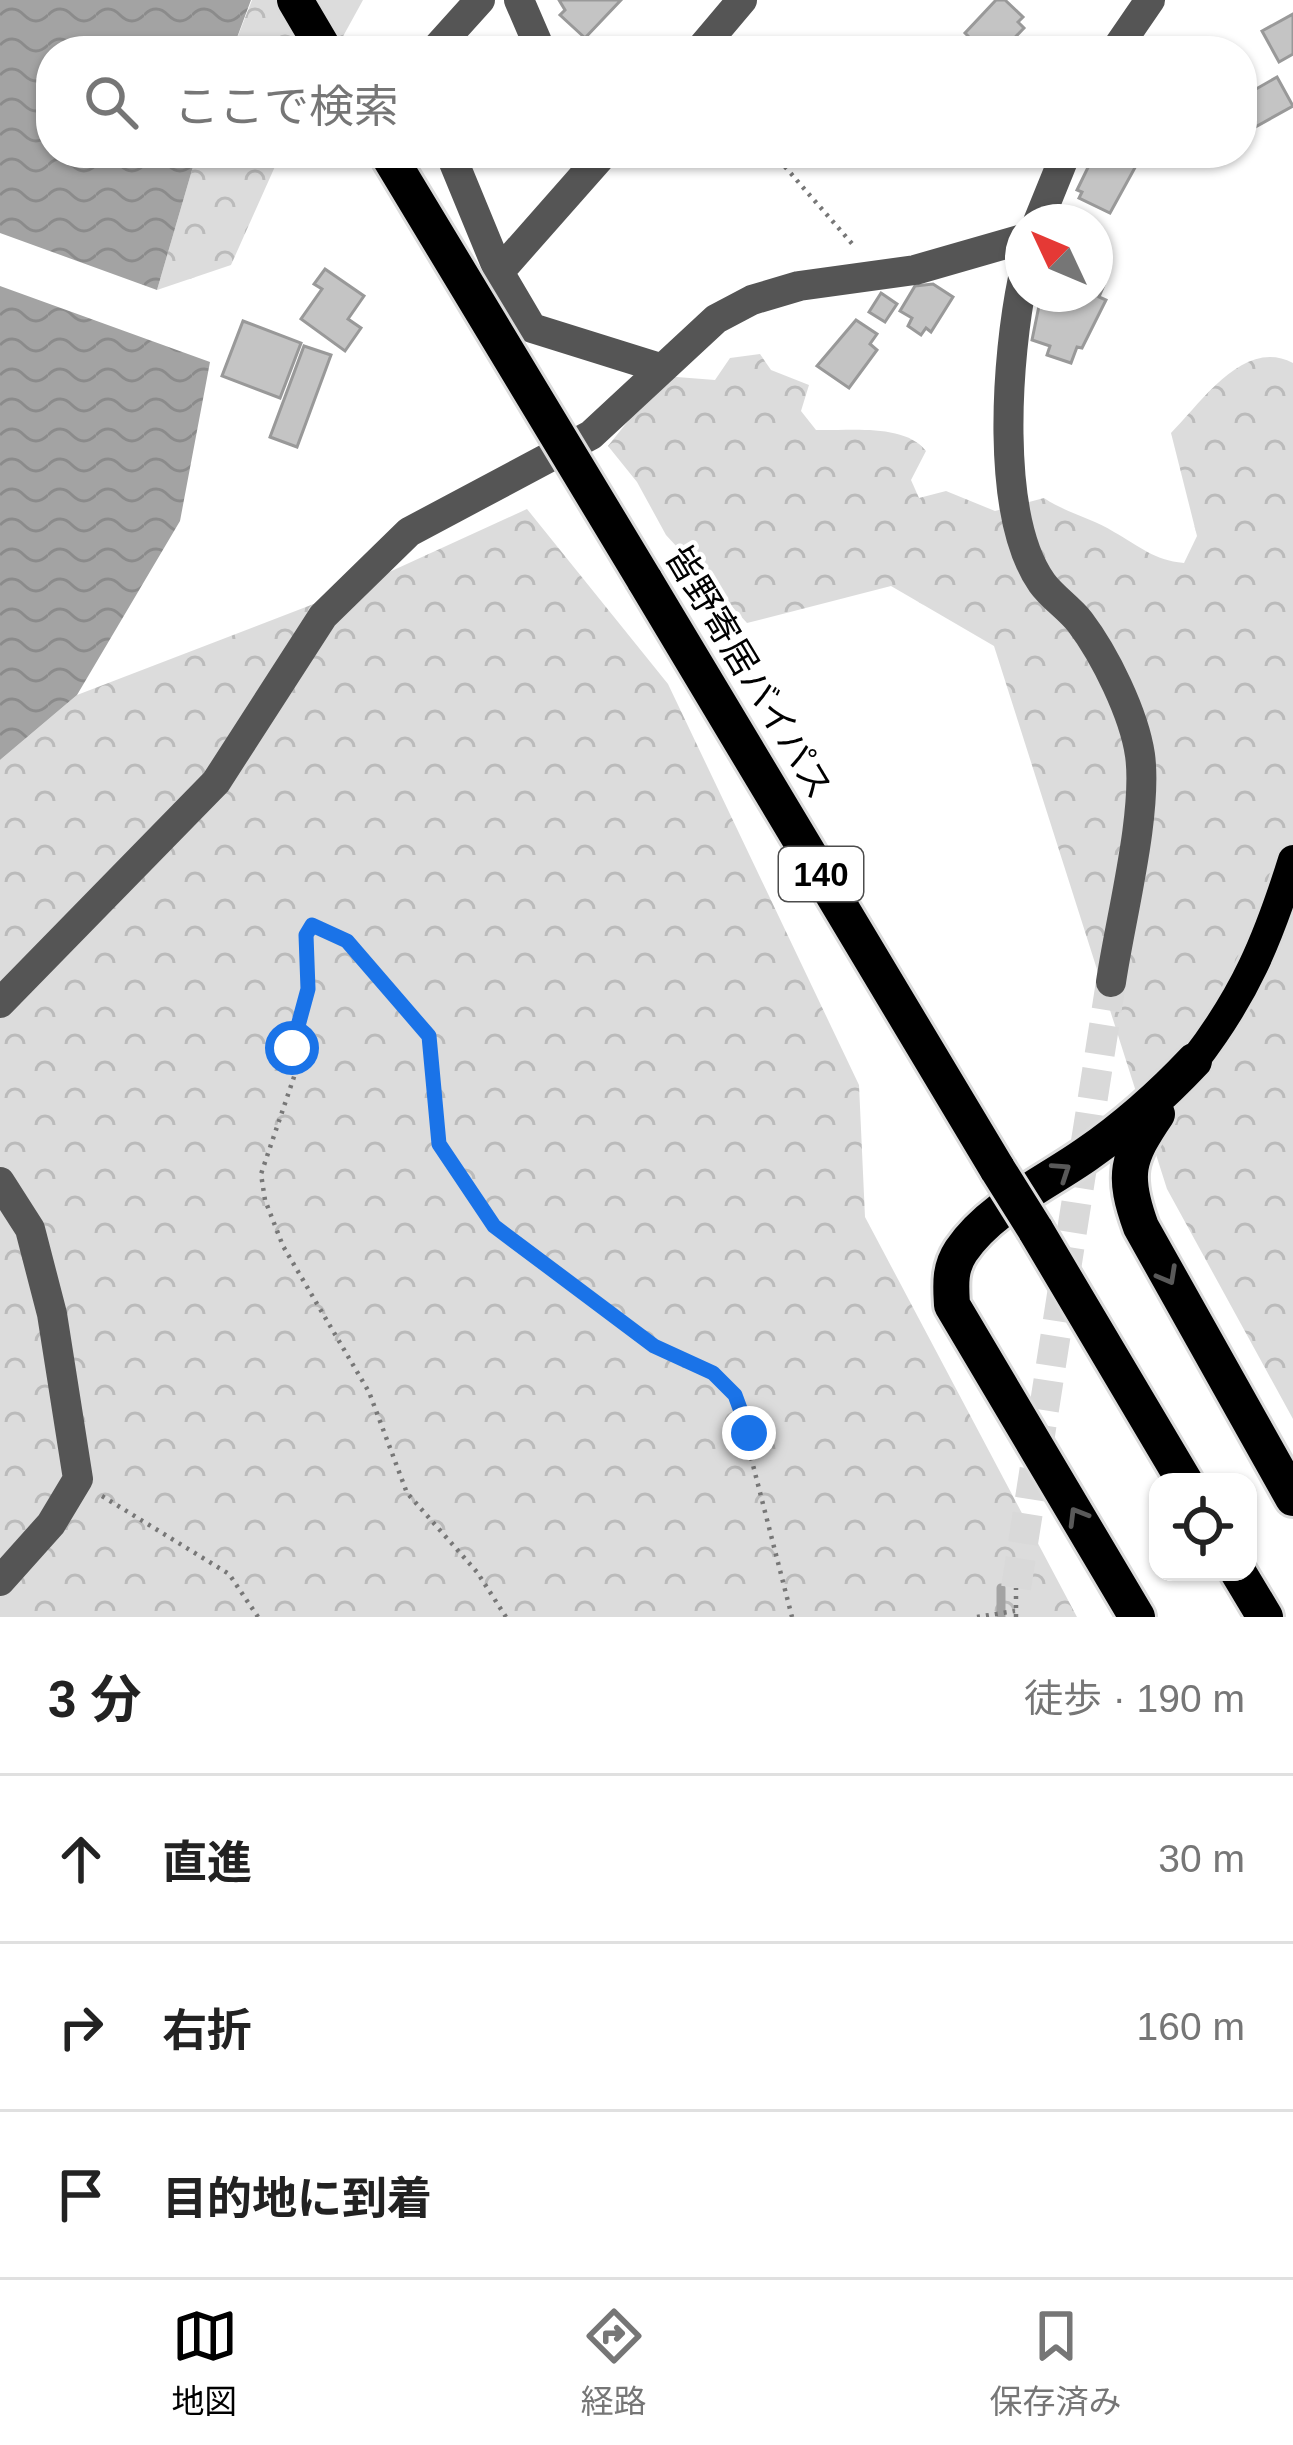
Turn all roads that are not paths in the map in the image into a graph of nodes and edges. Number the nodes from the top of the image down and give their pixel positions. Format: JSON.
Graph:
{"nodes":[{"id":1,"x":295,"y":0,"type":"edge"},
{"id":2,"x":480,"y":0,"type":"edge"},
{"id":3,"x":519,"y":0,"type":"edge"},
{"id":4,"x":742,"y":0,"type":"edge"},
{"id":5,"x":1150,"y":0,"type":"edge"},
{"id":6,"x":317,"y":36,"type":"edge"},
{"id":7,"x":448,"y":36,"type":"edge"},
{"id":8,"x":535,"y":36,"type":"edge"},
{"id":9,"x":712,"y":36,"type":"edge"},
{"id":10,"x":1125,"y":36,"type":"edge"},
{"id":11,"x":396,"y":168,"type":"edge"},
{"id":12,"x":455,"y":168,"type":"edge"},
{"id":13,"x":591,"y":168,"type":"edge"},
{"id":14,"x":1060,"y":168,"type":"edge"},
{"id":15,"x":1045,"y":204,"type":"edge"},
{"id":16,"x":1005,"y":245,"type":"edge"},
{"id":17,"x":499,"y":272,"type":"junction"},
{"id":18,"x":1019,"y":312,"type":"edge"},
{"id":19,"x":660,"y":368,"type":"junction"},
{"id":20,"x":1293,"y":860,"type":"edge"},
{"id":21,"x":1111,"y":982,"type":"tunnel mouth"},
{"id":22,"x":0,"y":1003,"type":"edge"},
{"id":23,"x":1194,"y":1061,"type":"junction"},
{"id":24,"x":0,"y":1182,"type":"edge"},
{"id":25,"x":1180,"y":1473,"type":"edge"},
{"id":26,"x":1293,"y":1498,"type":"edge"},
{"id":27,"x":0,"y":1581,"type":"edge"},
{"id":28,"x":1243,"y":1581,"type":"edge"},
{"id":29,"x":1137,"y":1617,"type":"edge"},
{"id":30,"x":1265,"y":1617,"type":"edge"}],
"edges":[{"from":1,"to":6,"type":"highway"},
{"from":2,"to":7,"type":"street"},
{"from":3,"to":8,"type":"street"},
{"from":4,"to":9,"type":"street"},
{"from":5,"to":10,"type":"street"},
{"from":11,"to":25,"type":"highway","name":"皆野寄居バイパス","number":"140","bridge":true},
{"from":12,"to":17,"type":"street"},
{"from":13,"to":17,"type":"street"},
{"from":14,"to":15,"type":"street"},
{"from":16,"to":19,"type":"street"},
{"from":17,"to":19,"type":"street"},
{"from":18,"to":21,"type":"street"},
{"from":19,"to":22,"type":"street"},
{"from":20,"to":23,"type":"main road"},
{"from":23,"to":26,"type":"highway","one_way":true},
{"from":29,"to":23,"type":"highway","one_way":true},
{"from":24,"to":27,"type":"street"},
{"from":28,"to":30,"type":"highway"}]}
